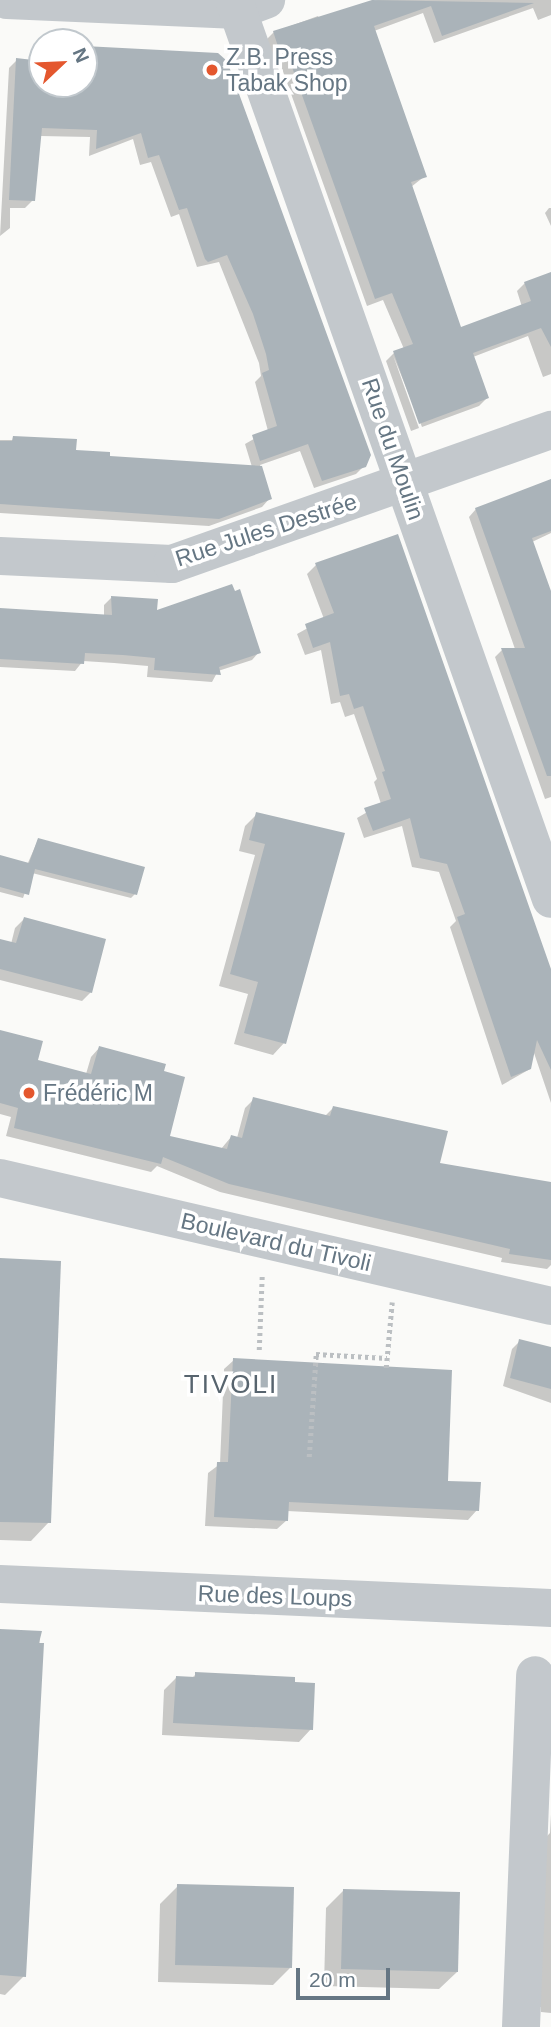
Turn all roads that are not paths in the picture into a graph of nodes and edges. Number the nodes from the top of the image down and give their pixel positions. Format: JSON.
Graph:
{"nodes":[{"id":1,"x":7,"y":0,"type":"edge"},
{"id":2,"x":246,"y":3,"type":"edge"},
{"id":3,"x":551,"y":430,"type":"edge"},
{"id":4,"x":405,"y":484,"type":"junction"},
{"id":5,"x":0,"y":556,"type":"edge"},
{"id":6,"x":551,"y":899,"type":"edge"},
{"id":7,"x":0,"y":1178,"type":"edge"},
{"id":8,"x":551,"y":1306,"type":"edge"},
{"id":9,"x":0,"y":1584,"type":"edge"},
{"id":10,"x":551,"y":1608,"type":"edge"},
{"id":11,"x":535,"y":1675,"type":"dead end"},
{"id":12,"x":521,"y":2027,"type":"edge"}],
"edges":[{"from":1,"to":2,"type":"street"},
{"from":2,"to":4,"type":"street","name":"Rue du Moulin"},
{"from":3,"to":4,"type":"street","name":"Rue Jules Destrée"},
{"from":4,"to":5,"type":"street","name":"Rue Jules Destrée"},
{"from":4,"to":6,"type":"street","name":"Rue du Moulin"},
{"from":7,"to":8,"type":"street","name":"Boulevard du Tivoli"},
{"from":9,"to":10,"type":"street","name":"Rue des Loups"},
{"from":11,"to":12,"type":"street"}]}
